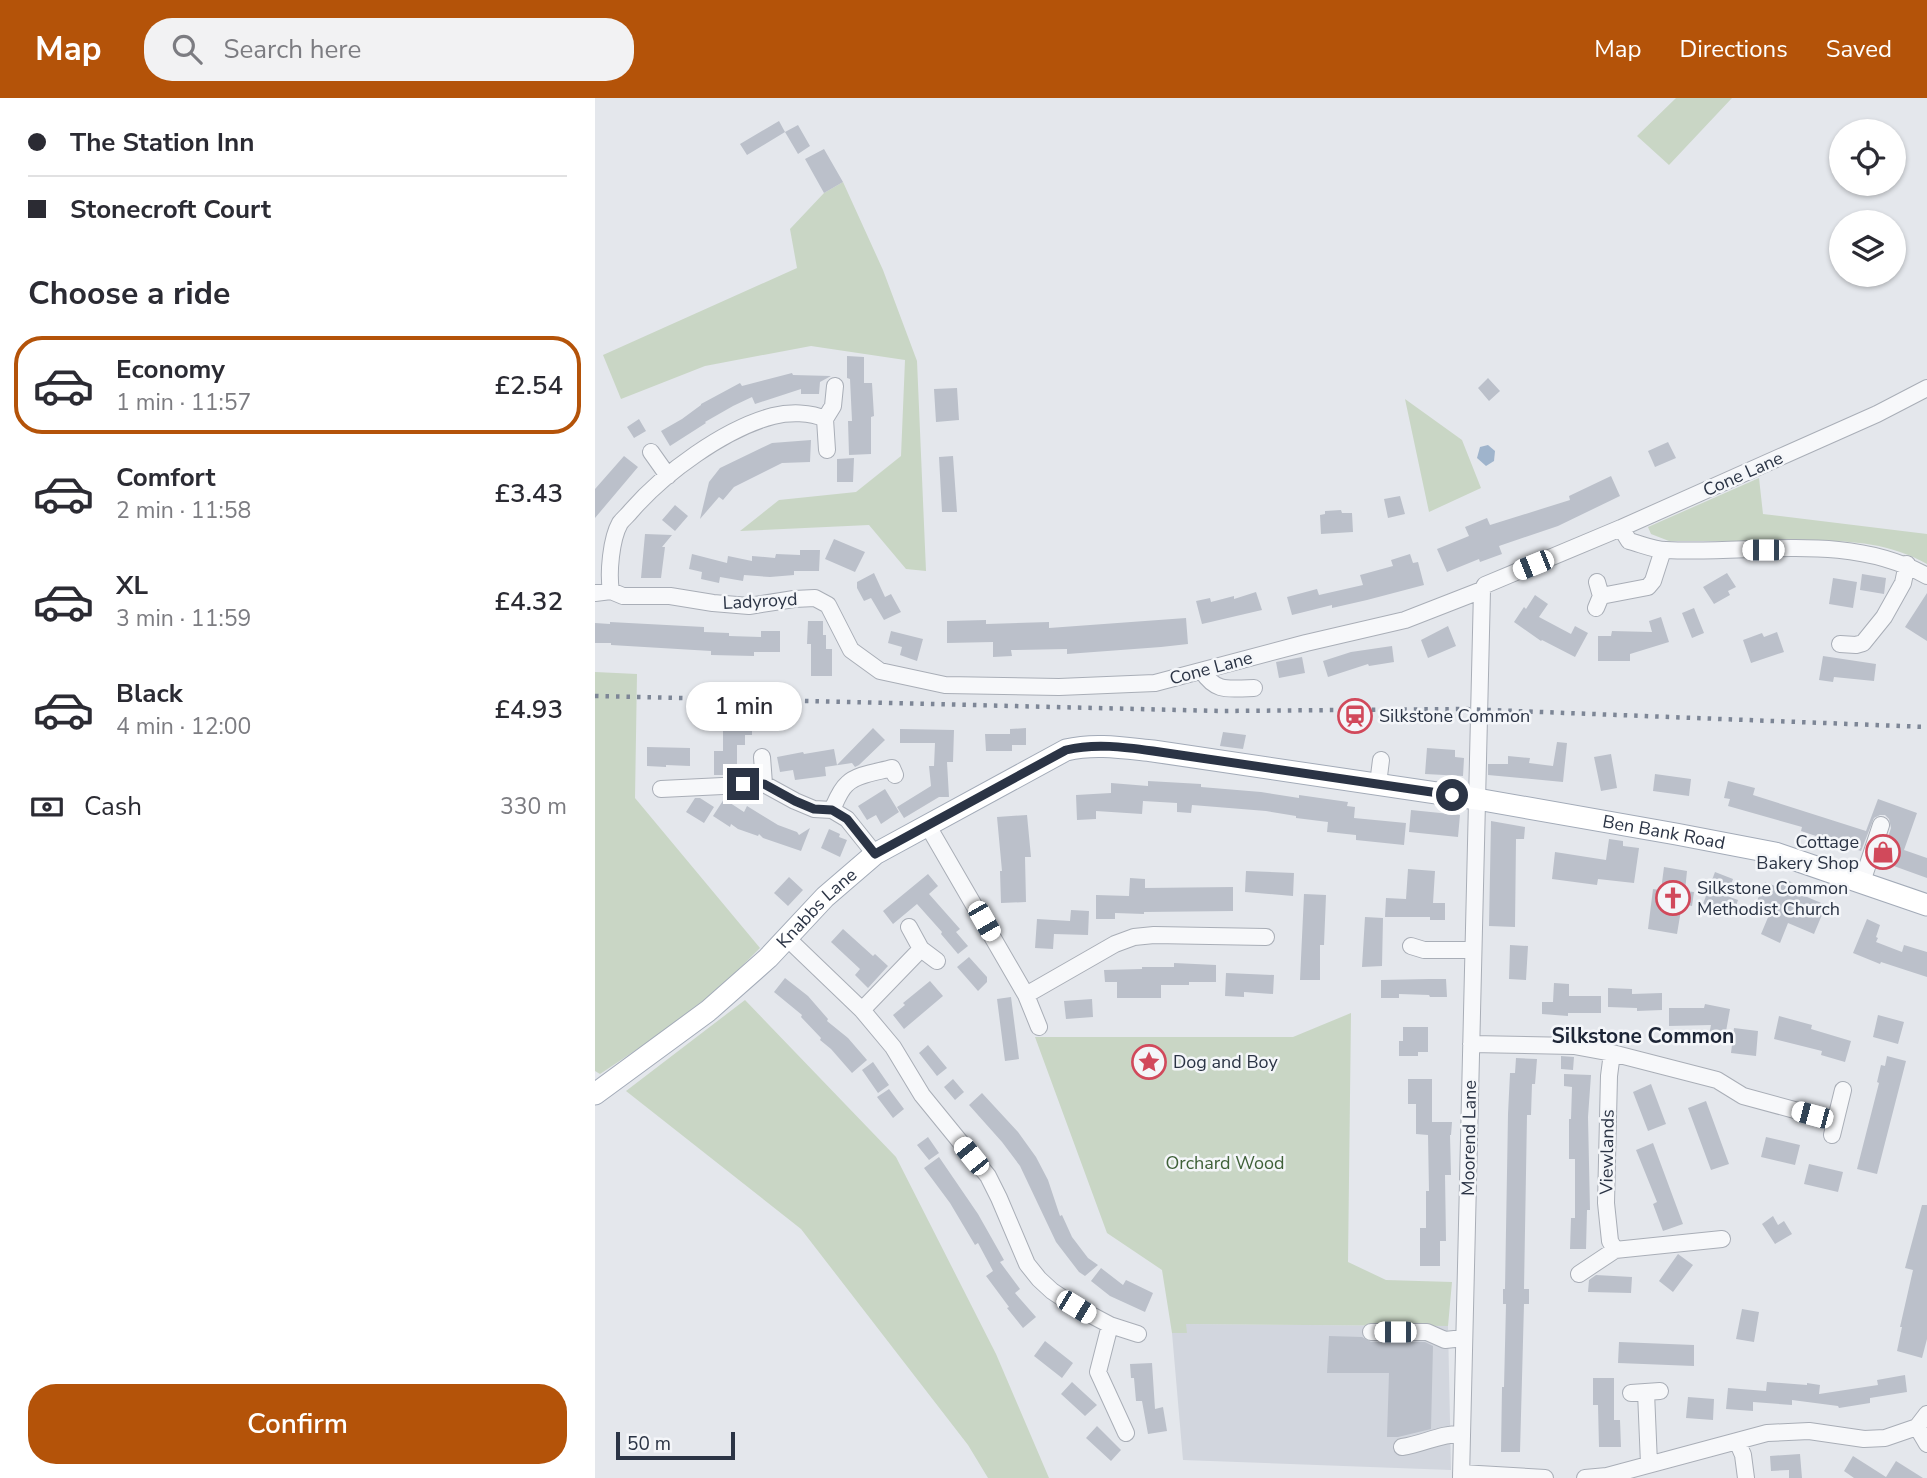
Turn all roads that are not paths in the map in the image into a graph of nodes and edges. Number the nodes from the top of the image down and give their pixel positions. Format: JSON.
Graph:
{"nodes":[{"id":1,"x":835,"y":386,"type":"dead end"},
{"id":2,"x":1927,"y":388,"type":"edge"},
{"id":3,"x":825,"y":419,"type":"junction"},
{"id":4,"x":827,"y":450,"type":"dead end"},
{"id":5,"x":651,"y":452,"type":"dead end"},
{"id":6,"x":668,"y":476,"type":"junction"},
{"id":7,"x":1621,"y":528,"type":"junction"},
{"id":8,"x":1663,"y":550,"type":"junction"},
{"id":9,"x":1907,"y":565,"type":"junction"},
{"id":10,"x":1927,"y":576,"type":"edge"},
{"id":11,"x":1482,"y":590,"type":"junction"},
{"id":12,"x":603,"y":592,"type":"edge"},
{"id":13,"x":1598,"y":595,"type":"dead end"},
{"id":14,"x":1840,"y":644,"type":"dead end"},
{"id":15,"x":1202,"y":671,"type":"junction"},
{"id":16,"x":931,"y":682,"type":"joint"},
{"id":17,"x":1254,"y":688,"type":"dead end"},
{"id":18,"x":762,"y":757,"type":"dead end"},
{"id":19,"x":1381,"y":760,"type":"dead end"},
{"id":20,"x":895,"y":775,"type":"dead end"},
{"id":21,"x":764,"y":784,"type":"junction"},
{"id":22,"x":1378,"y":784,"type":"junction"},
{"id":23,"x":661,"y":789,"type":"dead end"},
{"id":24,"x":1477,"y":799,"type":"junction"},
{"id":25,"x":832,"y":810,"type":"junction"},
{"id":26,"x":1881,"y":825,"type":"dead end"},
{"id":27,"x":928,"y":826,"type":"junction"},
{"id":28,"x":875,"y":854,"type":"junction"},
{"id":29,"x":1862,"y":882,"type":"junction"},
{"id":30,"x":1927,"y":905,"type":"edge"},
{"id":31,"x":909,"y":927,"type":"dead end"},
{"id":32,"x":1266,"y":937,"type":"dead end"},
{"id":33,"x":787,"y":938,"type":"junction"},
{"id":34,"x":1411,"y":946,"type":"dead end"},
{"id":35,"x":921,"y":949,"type":"junction"},
{"id":36,"x":1473,"y":950,"type":"junction"},
{"id":37,"x":937,"y":961,"type":"dead end"},
{"id":38,"x":1027,"y":995,"type":"junction"},
{"id":39,"x":862,"y":1010,"type":"junction"},
{"id":40,"x":1039,"y":1027,"type":"dead end"},
{"id":41,"x":1471,"y":1044,"type":"junction"},
{"id":42,"x":1612,"y":1053,"type":"junction"},
{"id":43,"x":1843,"y":1090,"type":"dead end"},
{"id":44,"x":595,"y":1094,"type":"edge"},
{"id":45,"x":1722,"y":1239,"type":"dead end"},
{"id":46,"x":1615,"y":1250,"type":"junction"},
{"id":47,"x":1579,"y":1274,"type":"dead end"},
{"id":48,"x":1110,"y":1325,"type":"junction"},
{"id":49,"x":1371,"y":1332,"type":"dead end"},
{"id":50,"x":1138,"y":1334,"type":"dead end"},
{"id":51,"x":1464,"y":1338,"type":"junction"},
{"id":52,"x":1646,"y":1392,"type":"dead end"},
{"id":53,"x":1922,"y":1421,"type":"edge"},
{"id":54,"x":1126,"y":1433,"type":"dead end"},
{"id":55,"x":1462,"y":1434,"type":"junction"},
{"id":56,"x":1737,"y":1441,"type":"junction"},
{"id":57,"x":1927,"y":1444,"type":"edge"},
{"id":58,"x":1402,"y":1447,"type":"dead end"},
{"id":59,"x":1649,"y":1464,"type":"junction"},
{"id":60,"x":1461,"y":1475,"type":"edge"},
{"id":61,"x":1545,"y":1478,"type":"edge"},
{"id":62,"x":1585,"y":1478,"type":"edge"},
{"id":63,"x":1746,"y":1478,"type":"edge"}],
"edges":[{"from":1,"to":3,"type":"street"},
{"from":2,"to":7,"type":"street","name":"Cone Lane"},
{"from":3,"to":4,"type":"street"},
{"from":3,"to":6,"type":"street"},
{"from":5,"to":6,"type":"street"},
{"from":6,"to":12,"type":"street"},
{"from":7,"to":8,"type":"street"},
{"from":7,"to":11,"type":"street","name":"Cone Lane"},
{"from":8,"to":9,"type":"street"},
{"from":8,"to":13,"type":"street"},
{"from":9,"to":10,"type":"street"},
{"from":9,"to":14,"type":"street"},
{"from":11,"to":15,"type":"street","name":"Cone Lane"},
{"from":11,"to":24,"type":"street"},
{"from":12,"to":16,"type":"street","name":"Ladyroyd"},
{"from":15,"to":16,"type":"street","name":"Cone Lane"},
{"from":15,"to":17,"type":"street"},
{"from":18,"to":21,"type":"street"},
{"from":19,"to":22,"type":"street"},
{"from":20,"to":25,"type":"street"},
{"from":21,"to":23,"type":"street"},
{"from":21,"to":25,"type":"street"},
{"from":22,"to":24,"type":"main road","name":"Knabbs Lane"},
{"from":22,"to":27,"type":"main road","name":"Knabbs Lane"},
{"from":24,"to":29,"type":"main road","name":"Ben Bank Road"},
{"from":24,"to":36,"type":"street","name":"Moorend Lane"},
{"from":25,"to":28,"type":"street"},
{"from":26,"to":29,"type":"street"},
{"from":27,"to":28,"type":"main road","name":"Knabbs Lane"},
{"from":27,"to":38,"type":"street"},
{"from":28,"to":33,"type":"main road","name":"Knabbs Lane"},
{"from":29,"to":30,"type":"main road","name":"Ben Bank Road"},
{"from":31,"to":35,"type":"street"},
{"from":32,"to":38,"type":"street"},
{"from":33,"to":39,"type":"street"},
{"from":33,"to":44,"type":"main road","name":"Knabbs Lane"},
{"from":34,"to":36,"type":"street"},
{"from":35,"to":37,"type":"street"},
{"from":35,"to":39,"type":"street"},
{"from":36,"to":41,"type":"street","name":"Moorend Lane"},
{"from":38,"to":40,"type":"street"},
{"from":39,"to":48,"type":"street"},
{"from":41,"to":42,"type":"street"},
{"from":41,"to":51,"type":"street","name":"Moorend Lane"},
{"from":42,"to":43,"type":"street"},
{"from":42,"to":46,"type":"street","name":"Viewlands"},
{"from":45,"to":46,"type":"street"},
{"from":46,"to":47,"type":"street"},
{"from":48,"to":50,"type":"street"},
{"from":48,"to":54,"type":"street"},
{"from":49,"to":51,"type":"street"},
{"from":51,"to":55,"type":"street","name":"Moorend Lane"},
{"from":52,"to":59,"type":"street"},
{"from":53,"to":56,"type":"street"},
{"from":53,"to":57,"type":"street"},
{"from":55,"to":58,"type":"street"},
{"from":55,"to":60,"type":"street","name":"Moorend Lane"},
{"from":56,"to":59,"type":"street"},
{"from":56,"to":63,"type":"street"},
{"from":59,"to":62,"type":"street"},
{"from":60,"to":61,"type":"street"}]}
